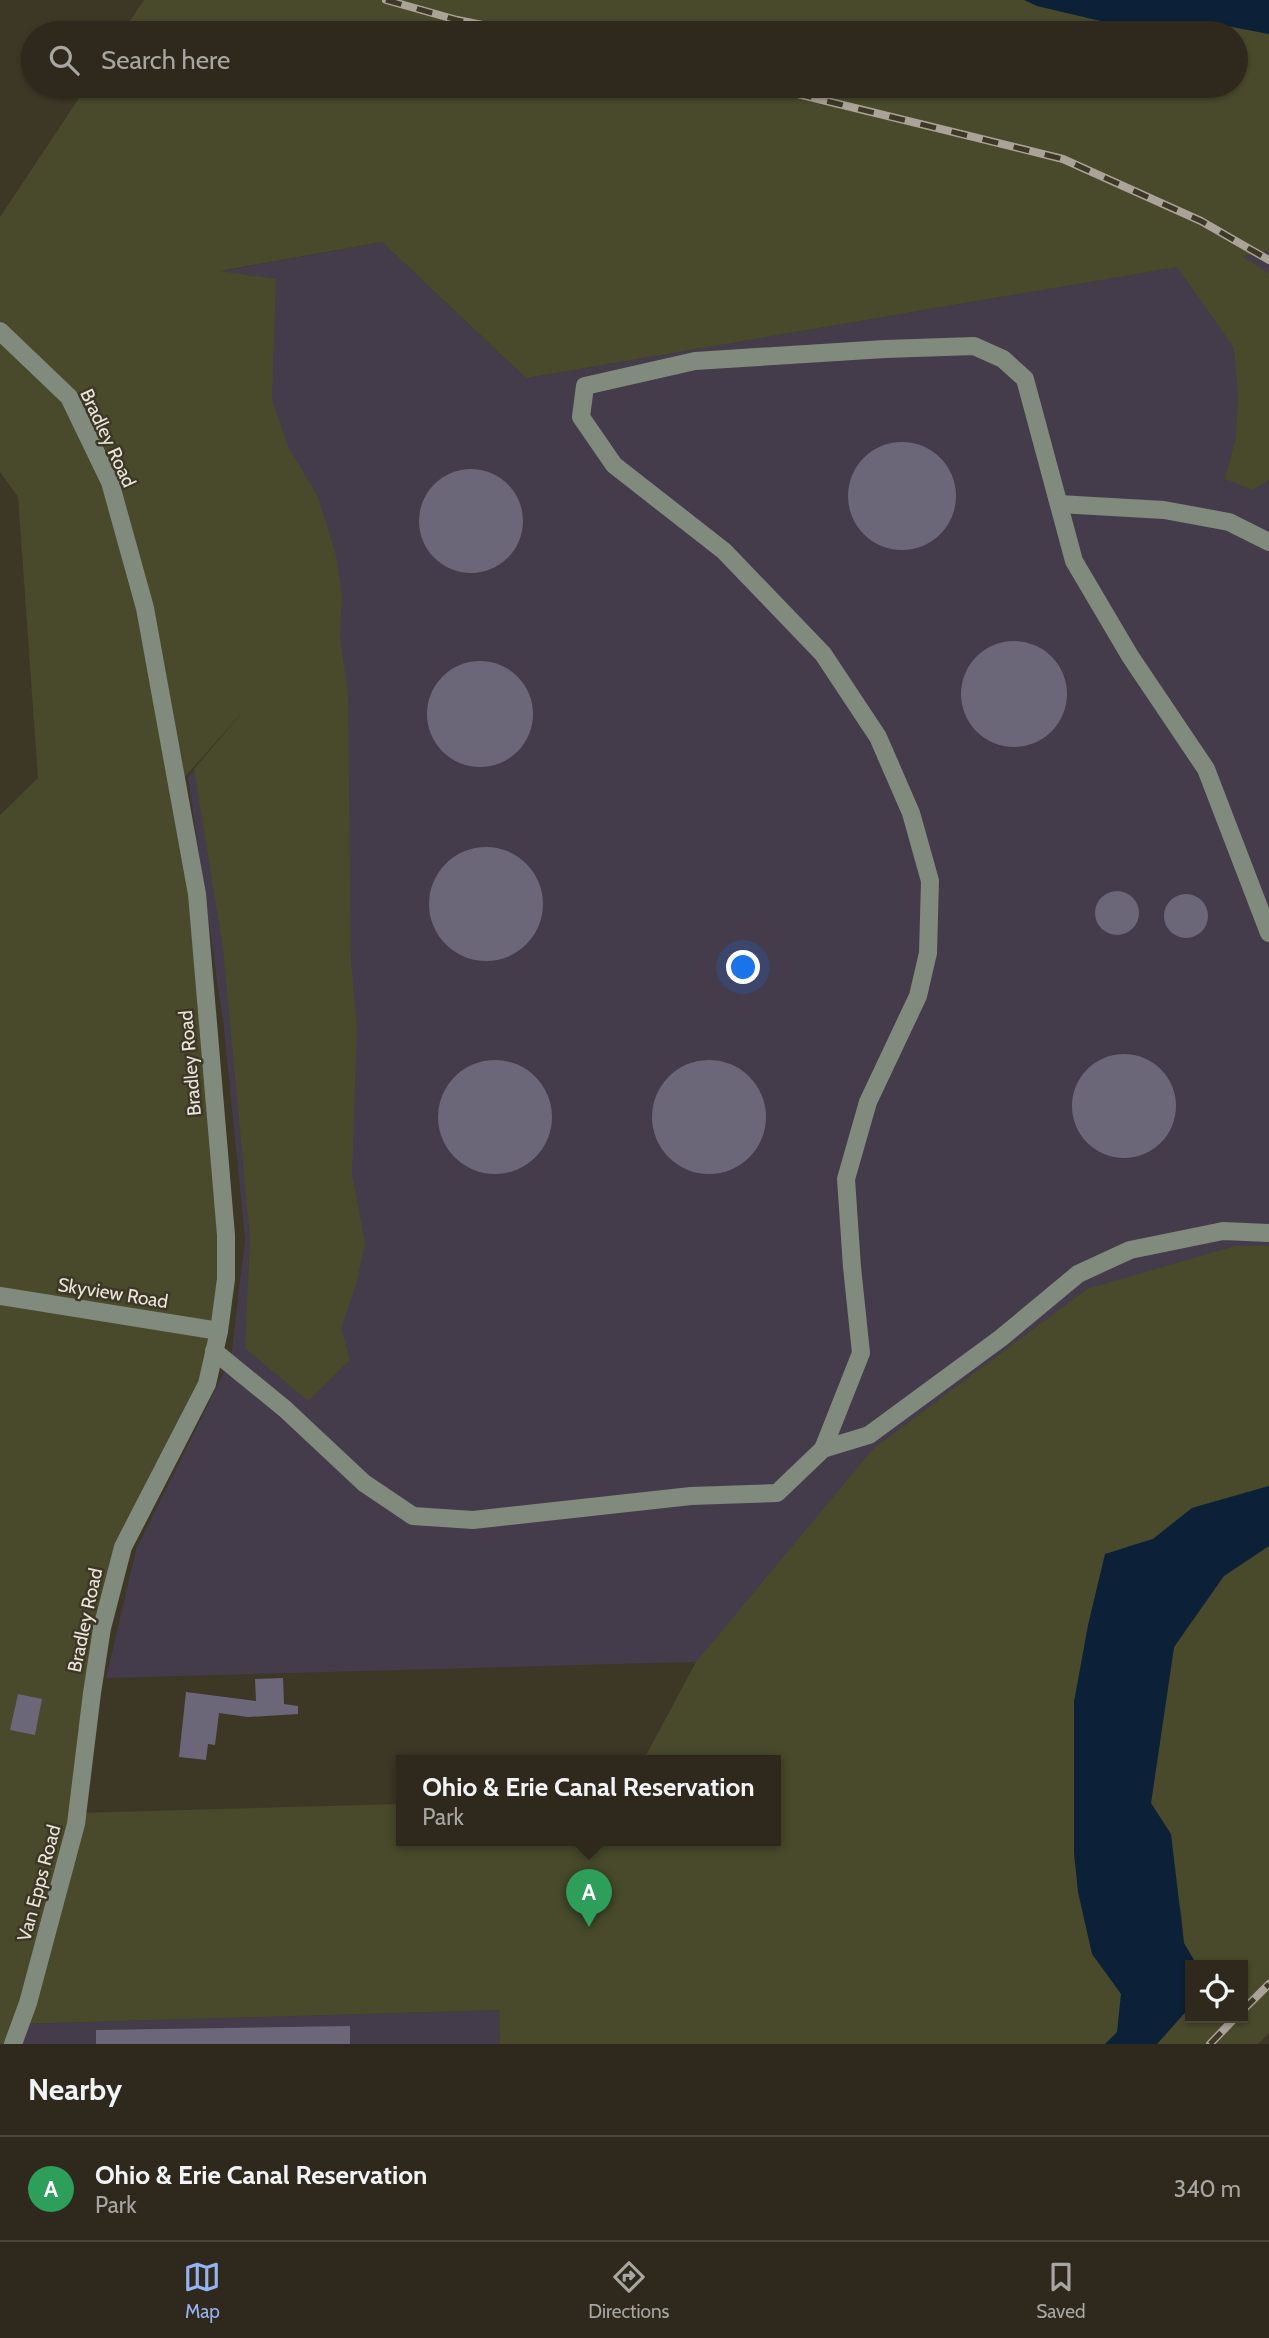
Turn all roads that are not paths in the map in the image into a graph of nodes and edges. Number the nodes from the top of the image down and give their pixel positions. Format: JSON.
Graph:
{"nodes":[{"id":1,"x":0,"y":331,"type":"edge"},
{"id":2,"x":1059,"y":504,"type":"junction"},
{"id":3,"x":1269,"y":542,"type":"edge"},
{"id":4,"x":1269,"y":933,"type":"edge"},
{"id":5,"x":1269,"y":1233,"type":"edge"},
{"id":6,"x":0,"y":1296,"type":"edge"},
{"id":7,"x":219,"y":1331,"type":"junction"},
{"id":8,"x":214,"y":1351,"type":"junction"},
{"id":9,"x":822,"y":1449,"type":"junction"},
{"id":10,"x":78,"y":1813,"type":"joint"},
{"id":11,"x":13,"y":2044,"type":"edge"}],
"edges":[{"from":1,"to":7,"type":"street","name":"Bradley Road"},
{"from":2,"to":3,"type":"street"},
{"from":2,"to":4,"type":"street"},
{"from":2,"to":9,"type":"street"},
{"from":5,"to":9,"type":"street"},
{"from":6,"to":7,"type":"street","name":"Skyview Road"},
{"from":7,"to":8,"type":"street","name":"Bradley Road"},
{"from":8,"to":9,"type":"street"},
{"from":8,"to":10,"type":"street","name":"Bradley Road"},
{"from":10,"to":11,"type":"street","name":"Van Epps Road"}]}
